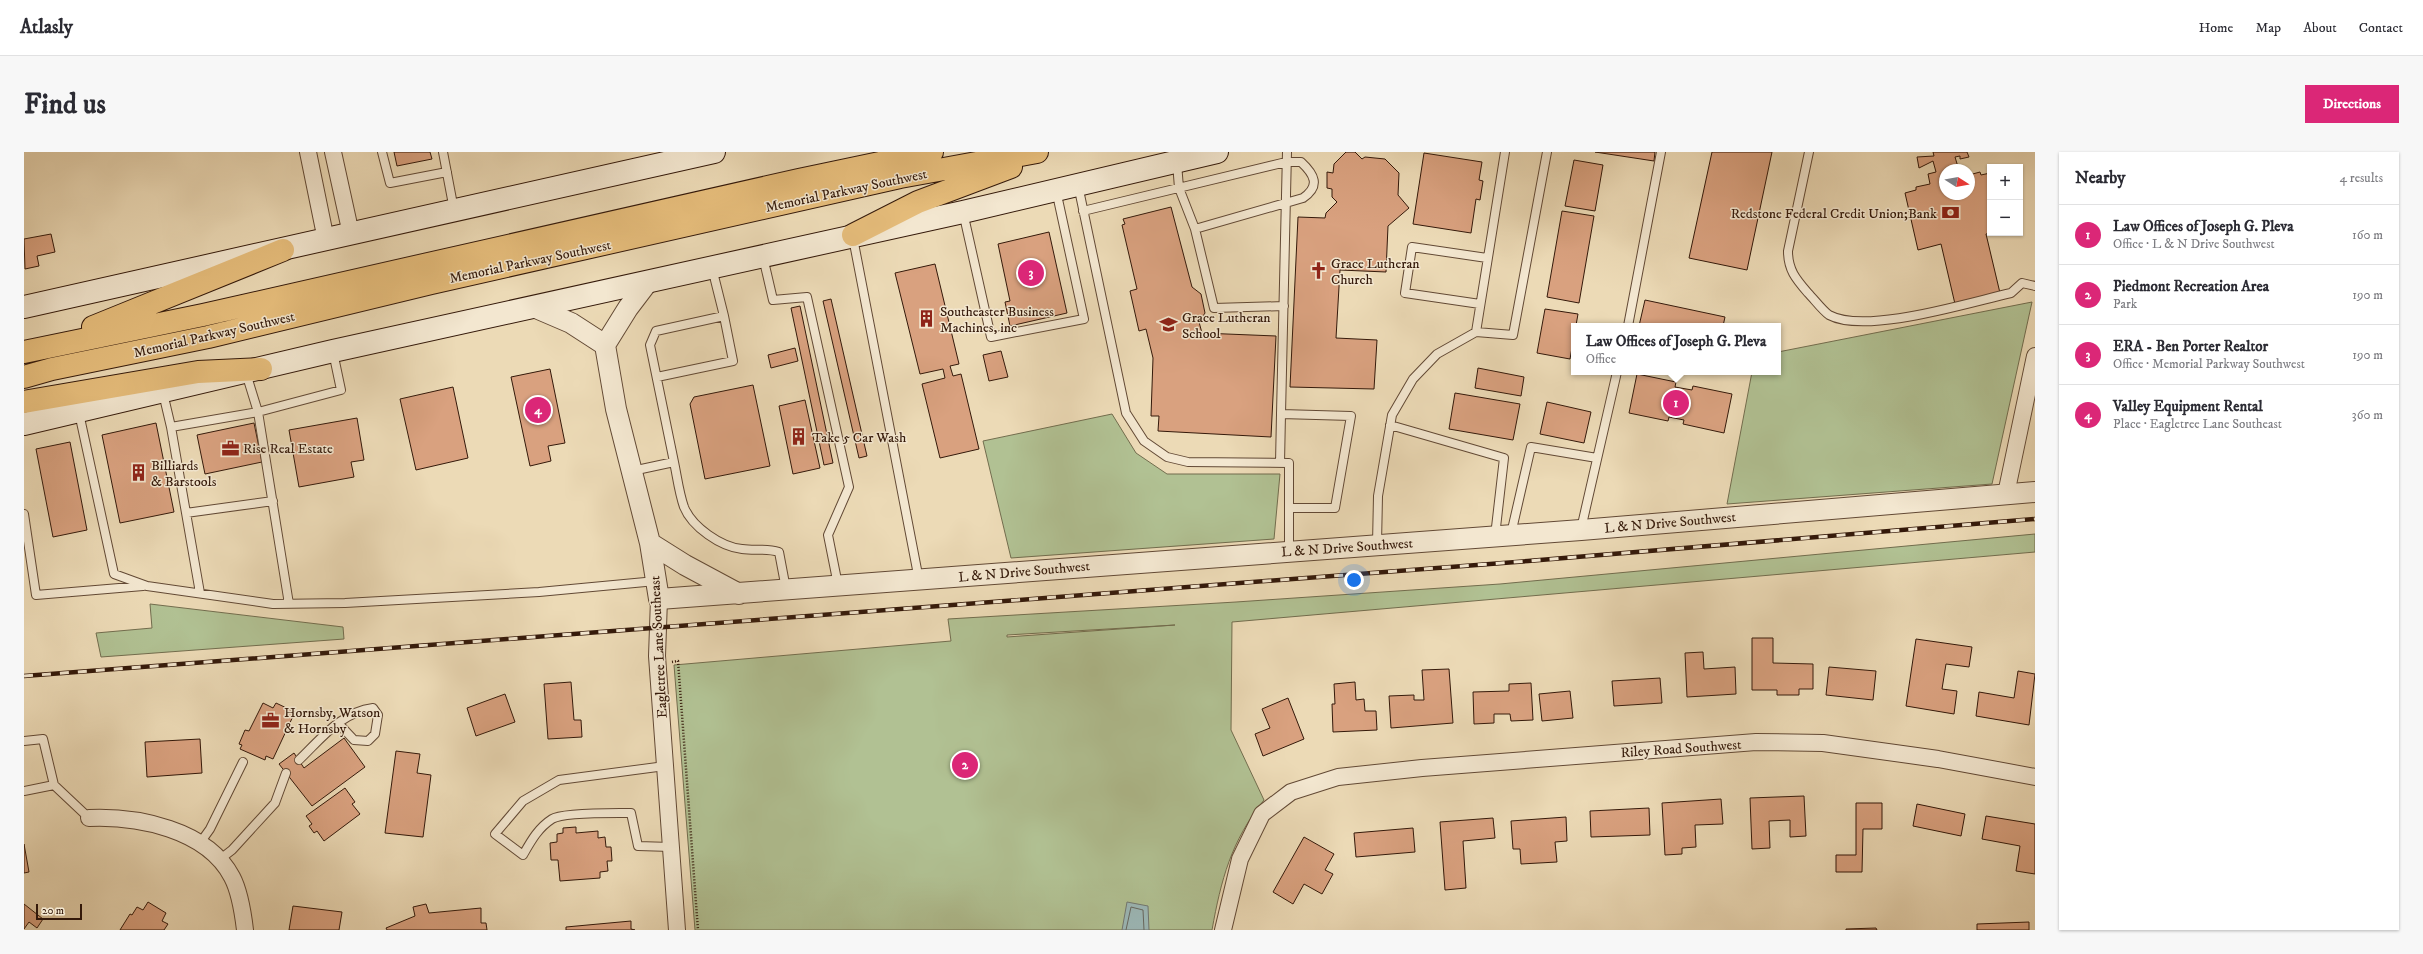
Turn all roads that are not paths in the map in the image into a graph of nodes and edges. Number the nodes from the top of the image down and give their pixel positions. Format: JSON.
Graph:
{"nodes":[{"id":1,"x":308,"y":152,"type":"edge"},
{"id":2,"x":333,"y":152,"type":"edge"},
{"id":3,"x":382,"y":152,"type":"edge"},
{"id":4,"x":442,"y":152,"type":"edge"},
{"id":5,"x":714,"y":152,"type":"edge"},
{"id":6,"x":932,"y":152,"type":"edge"},
{"id":7,"x":1037,"y":152,"type":"edge"},
{"id":8,"x":1049,"y":152,"type":"edge"},
{"id":9,"x":1217,"y":152,"type":"edge"},
{"id":10,"x":1286,"y":152,"type":"edge"},
{"id":11,"x":1506,"y":152,"type":"edge"},
{"id":12,"x":1547,"y":152,"type":"edge"},
{"id":13,"x":1661,"y":152,"type":"edge"},
{"id":14,"x":1809,"y":152,"type":"edge"},
{"id":15,"x":665,"y":158,"type":"edge"},
{"id":16,"x":1177,"y":161,"type":"junction"},
{"id":17,"x":1286,"y":162,"type":"junction"},
{"id":18,"x":447,"y":172,"type":"junction"},
{"id":19,"x":1078,"y":184,"type":"junction"},
{"id":20,"x":1179,"y":188,"type":"junction"},
{"id":21,"x":1056,"y":190,"type":"junction"},
{"id":22,"x":1286,"y":204,"type":"junction"},
{"id":23,"x":454,"y":210,"type":"junction"},
{"id":24,"x":1083,"y":211,"type":"junction"},
{"id":25,"x":963,"y":212,"type":"junction"},
{"id":26,"x":1195,"y":229,"type":"junction"},
{"id":27,"x":351,"y":234,"type":"junction"},
{"id":28,"x":853,"y":235,"type":"junction"},
{"id":29,"x":326,"y":240,"type":"junction"},
{"id":30,"x":283,"y":250,"type":"junction"},
{"id":31,"x":763,"y":256,"type":"junction"},
{"id":32,"x":1487,"y":258,"type":"junction"},
{"id":33,"x":712,"y":268,"type":"junction"},
{"id":34,"x":647,"y":283,"type":"junction"},
{"id":35,"x":2035,"y":286,"type":"edge"},
{"id":36,"x":1480,"y":304,"type":"junction"},
{"id":37,"x":1284,"y":306,"type":"junction"},
{"id":38,"x":24,"y":307,"type":"edge"},
{"id":39,"x":536,"y":308,"type":"junction"},
{"id":40,"x":724,"y":316,"type":"junction"},
{"id":41,"x":1629,"y":323,"type":"edge"},
{"id":42,"x":1476,"y":332,"type":"junction"},
{"id":43,"x":605,"y":345,"type":"junction"},
{"id":44,"x":32,"y":350,"type":"edge"},
{"id":45,"x":333,"y":352,"type":"junction"},
{"id":46,"x":2035,"y":356,"type":"edge"},
{"id":47,"x":254,"y":371,"type":"junction"},
{"id":48,"x":1616,"y":375,"type":"edge"},
{"id":49,"x":24,"y":377,"type":"edge"},
{"id":50,"x":657,"y":377,"type":"junction"},
{"id":51,"x":163,"y":393,"type":"junction"},
{"id":52,"x":24,"y":402,"type":"edge"},
{"id":53,"x":79,"y":412,"type":"junction"},
{"id":54,"x":258,"y":412,"type":"junction"},
{"id":55,"x":1281,"y":414,"type":"junction"},
{"id":56,"x":24,"y":424,"type":"edge"},
{"id":57,"x":1390,"y":426,"type":"junction"},
{"id":58,"x":171,"y":427,"type":"junction"},
{"id":59,"x":1597,"y":458,"type":"junction"},
{"id":60,"x":674,"y":462,"type":"junction"},
{"id":61,"x":1280,"y":463,"type":"junction"},
{"id":62,"x":631,"y":471,"type":"junction"},
{"id":63,"x":2035,"y":492,"type":"edge"},
{"id":64,"x":2006,"y":494,"type":"junction"},
{"id":65,"x":273,"y":501,"type":"junction"},
{"id":66,"x":1289,"y":508,"type":"junction"},
{"id":67,"x":186,"y":513,"type":"junction"},
{"id":68,"x":24,"y":514,"type":"edge"},
{"id":69,"x":1581,"y":530,"type":"junction"},
{"id":70,"x":1503,"y":536,"type":"junction"},
{"id":71,"x":650,"y":543,"type":"junction"},
{"id":72,"x":1377,"y":545,"type":"junction"},
{"id":73,"x":1289,"y":552,"type":"junction"},
{"id":74,"x":919,"y":580,"type":"junction"},
{"id":75,"x":147,"y":586,"type":"junction"},
{"id":76,"x":839,"y":586,"type":"junction"},
{"id":77,"x":658,"y":590,"type":"junction"},
{"id":78,"x":786,"y":590,"type":"junction"},
{"id":79,"x":200,"y":593,"type":"junction"},
{"id":80,"x":739,"y":594,"type":"junction"},
{"id":81,"x":289,"y":604,"type":"junction"},
{"id":82,"x":338,"y":723,"type":"junction"},
{"id":83,"x":24,"y":741,"type":"edge"},
{"id":84,"x":299,"y":760,"type":"dead end"},
{"id":85,"x":243,"y":762,"type":"dead end"},
{"id":86,"x":665,"y":766,"type":"junction"},
{"id":87,"x":286,"y":773,"type":"dead end"},
{"id":88,"x":2035,"y":777,"type":"edge"},
{"id":89,"x":54,"y":785,"type":"junction"},
{"id":90,"x":24,"y":791,"type":"edge"},
{"id":91,"x":89,"y":818,"type":"joint"},
{"id":92,"x":200,"y":843,"type":"junction"},
{"id":93,"x":671,"y":847,"type":"junction"},
{"id":94,"x":219,"y":860,"type":"junction"},
{"id":95,"x":245,"y":930,"type":"edge"},
{"id":96,"x":677,"y":930,"type":"edge"},
{"id":97,"x":1224,"y":930,"type":"edge"}],
"edges":[{"from":1,"to":29,"type":"street"},
{"from":2,"to":27,"type":"street"},
{"from":3,"to":18,"type":"lane"},
{"from":4,"to":18,"type":"lane"},
{"from":5,"to":15,"type":"main road"},
{"from":6,"to":44,"type":"highway","name":"Memorial Parkway Southwest"},
{"from":7,"to":49,"type":"highway","name":"Memorial Parkway Southwest"},
{"from":8,"to":28,"type":"highway"},
{"from":9,"to":16,"type":"main road"},
{"from":10,"to":17,"type":"lane"},
{"from":11,"to":32,"type":"lane"},
{"from":12,"to":42,"type":"lane"},
{"from":13,"to":41,"type":"lane"},
{"from":14,"to":35,"type":"lane"},
{"from":15,"to":23,"type":"main road"},
{"from":16,"to":19,"type":"main road"},
{"from":16,"to":20,"type":"lane"},
{"from":17,"to":20,"type":"lane"},
{"from":17,"to":22,"type":"lane"},
{"from":17,"to":22,"type":"lane"},
{"from":18,"to":23,"type":"lane"},
{"from":19,"to":21,"type":"main road"},
{"from":19,"to":24,"type":"lane"},
{"from":20,"to":24,"type":"lane"},
{"from":20,"to":26,"type":"lane"},
{"from":21,"to":25,"type":"main road"},
{"from":21,"to":25,"type":"lane"},
{"from":22,"to":26,"type":"lane"},
{"from":22,"to":37,"type":"lane"},
{"from":23,"to":27,"type":"main road"},
{"from":24,"to":61,"type":"lane"},
{"from":25,"to":28,"type":"main road"},
{"from":26,"to":37,"type":"lane"},
{"from":27,"to":29,"type":"main road"},
{"from":28,"to":31,"type":"main road"},
{"from":28,"to":74,"type":"lane"},
{"from":29,"to":30,"type":"main road"},
{"from":30,"to":38,"type":"main road"},
{"from":30,"to":44,"type":"highway"},
{"from":31,"to":33,"type":"main road"},
{"from":31,"to":76,"type":"lane"},
{"from":32,"to":36,"type":"lane"},
{"from":32,"to":36,"type":"lane"},
{"from":33,"to":34,"type":"main road"},
{"from":33,"to":40,"type":"lane"},
{"from":34,"to":39,"type":"main road"},
{"from":34,"to":43,"type":"street"},
{"from":36,"to":42,"type":"lane"},
{"from":37,"to":55,"type":"lane"},
{"from":39,"to":43,"type":"street"},
{"from":39,"to":45,"type":"main road"},
{"from":40,"to":50,"type":"lane"},
{"from":40,"to":50,"type":"lane"},
{"from":42,"to":57,"type":"lane"},
{"from":43,"to":62,"type":"street","name":"Eagletree Lane Southeast"},
{"from":45,"to":47,"type":"main road"},
{"from":45,"to":54,"type":"lane"},
{"from":46,"to":64,"type":"street"},
{"from":47,"to":51,"type":"main road"},
{"from":47,"to":52,"type":"highway"},
{"from":47,"to":54,"type":"lane"},
{"from":48,"to":59,"type":"lane"},
{"from":50,"to":60,"type":"lane"},
{"from":51,"to":53,"type":"main road"},
{"from":51,"to":58,"type":"lane"},
{"from":53,"to":56,"type":"main road"},
{"from":53,"to":75,"type":"lane"},
{"from":54,"to":58,"type":"lane"},
{"from":54,"to":65,"type":"lane"},
{"from":55,"to":61,"type":"lane"},
{"from":55,"to":66,"type":"lane"},
{"from":57,"to":70,"type":"lane"},
{"from":57,"to":72,"type":"lane"},
{"from":58,"to":67,"type":"lane"},
{"from":59,"to":69,"type":"lane"},
{"from":59,"to":70,"type":"lane"},
{"from":60,"to":62,"type":"lane"},
{"from":60,"to":78,"type":"lane"},
{"from":61,"to":66,"type":"lane"},
{"from":62,"to":71,"type":"street","name":"Eagletree Lane Southeast"},
{"from":63,"to":64,"type":"street","name":"L & N Drive Southwest"},
{"from":64,"to":69,"type":"street","name":"L & N Drive Southwest"},
{"from":65,"to":67,"type":"lane"},
{"from":65,"to":81,"type":"lane"},
{"from":66,"to":73,"type":"lane"},
{"from":67,"to":79,"type":"lane"},
{"from":68,"to":75,"type":"lane"},
{"from":69,"to":70,"type":"street","name":"L & N Drive Southwest"},
{"from":70,"to":72,"type":"street","name":"L & N Drive Southwest"},
{"from":71,"to":77,"type":"street","name":"Eagletree Lane Southeast"},
{"from":71,"to":80,"type":"street"},
{"from":72,"to":73,"type":"street","name":"L & N Drive Southwest"},
{"from":73,"to":74,"type":"street","name":"L & N Drive Southwest"},
{"from":74,"to":76,"type":"street","name":"L & N Drive Southwest"},
{"from":75,"to":79,"type":"lane"},
{"from":76,"to":78,"type":"street","name":"L & N Drive Southwest"},
{"from":77,"to":80,"type":"street","name":"L & N Drive Southwest"},
{"from":77,"to":81,"type":"lane"},
{"from":77,"to":86,"type":"street","name":"Eagletree Lane Southeast"},
{"from":78,"to":80,"type":"street","name":"L & N Drive Southwest"},
{"from":79,"to":81,"type":"lane"},
{"from":82,"to":82,"type":"lane"},
{"from":82,"to":84,"type":"lane"},
{"from":83,"to":89,"type":"lane"},
{"from":85,"to":92,"type":"lane"},
{"from":86,"to":93,"type":"street","name":"Eagletree Lane Southeast"},
{"from":86,"to":93,"type":"lane"},
{"from":87,"to":94,"type":"lane"},
{"from":88,"to":97,"type":"street","name":"Riley Road Southwest"},
{"from":89,"to":90,"type":"lane"},
{"from":89,"to":91,"type":"lane"},
{"from":91,"to":92,"type":"street"},
{"from":92,"to":94,"type":"street"},
{"from":93,"to":96,"type":"street","name":"Eagletree Lane Southeast"},
{"from":94,"to":95,"type":"street"}]}
